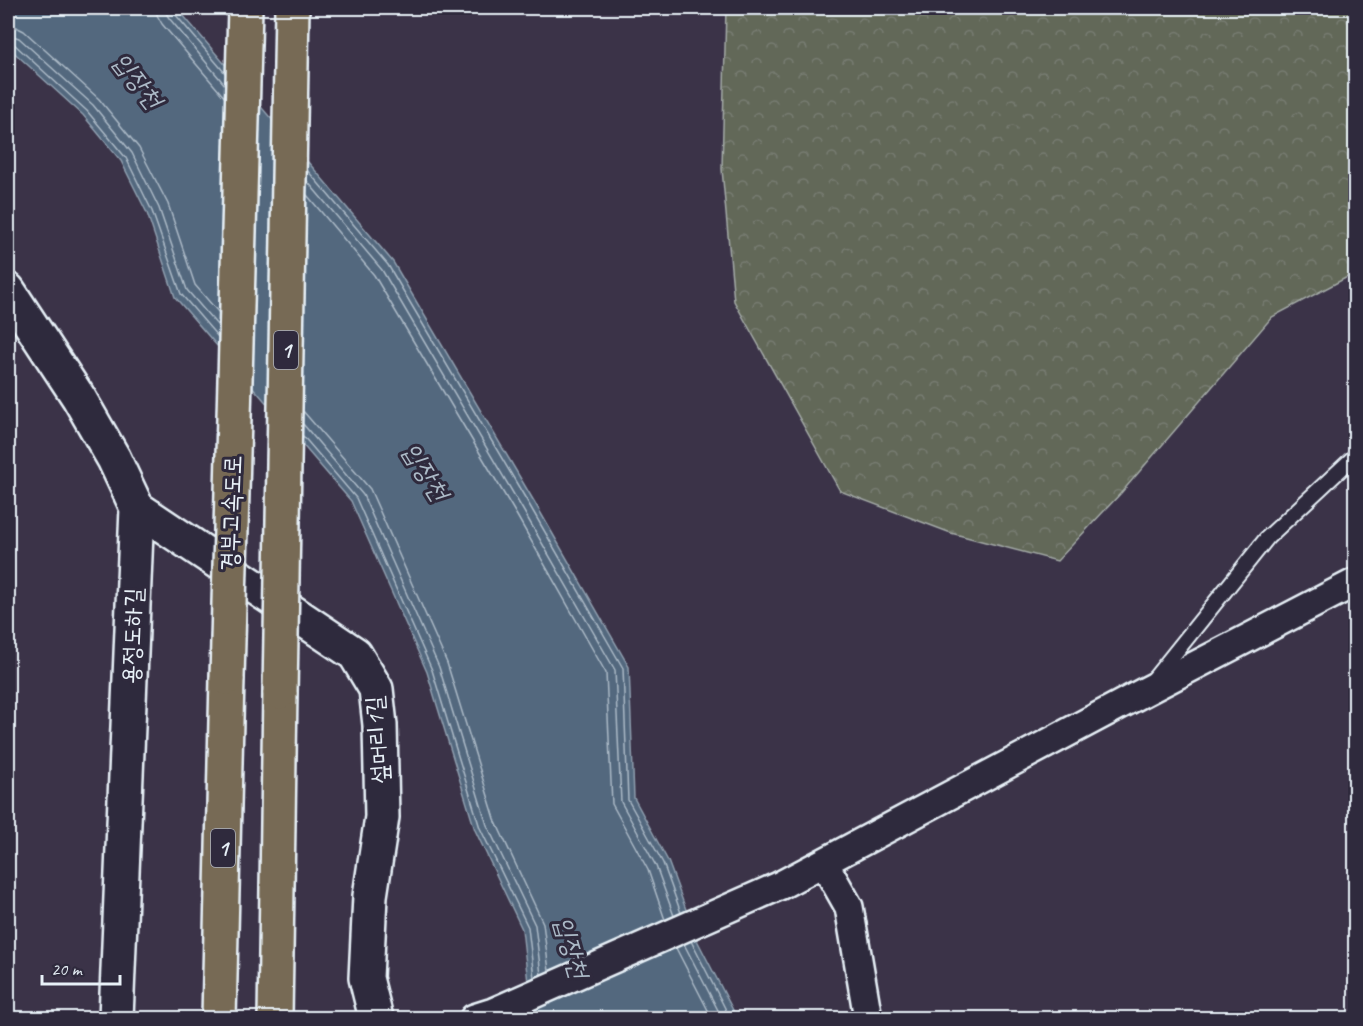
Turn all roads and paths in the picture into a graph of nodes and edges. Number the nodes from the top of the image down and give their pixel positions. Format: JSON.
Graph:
{"nodes":[{"id":1,"x":245,"y":8,"type":"edge"},
{"id":2,"x":292,"y":8,"type":"edge"},
{"id":3,"x":8,"y":290,"type":"edge"},
{"id":4,"x":1356,"y":455,"type":"edge"},
{"id":5,"x":137,"y":508,"type":"junction"},
{"id":6,"x":1356,"y":582,"type":"edge"},
{"id":7,"x":1144,"y":692,"type":"junction"},
{"id":8,"x":824,"y":862,"type":"junction"},
{"id":9,"x":483,"y":1015,"type":"edge"},
{"id":10,"x":116,"y":1018,"type":"edge"},
{"id":11,"x":219,"y":1018,"type":"edge"},
{"id":12,"x":275,"y":1018,"type":"edge"},
{"id":13,"x":376,"y":1018,"type":"edge"},
{"id":14,"x":868,"y":1018,"type":"edge"}],
"edges":[{"from":1,"to":11,"type":"highway","name":"경부고속도로","number":"1","bridge":true},
{"from":2,"to":12,"type":"highway","number":"1","bridge":true},
{"from":3,"to":5,"type":"street","name":"용정도하길"},
{"from":4,"to":7,"type":"lane"},
{"from":5,"to":10,"type":"street","name":"용정도하길"},
{"from":5,"to":13,"type":"street","name":"섶머리1길"},
{"from":6,"to":7,"type":"street"},
{"from":7,"to":8,"type":"street"},
{"from":8,"to":9,"type":"street"},
{"from":8,"to":14,"type":"street"}]}
